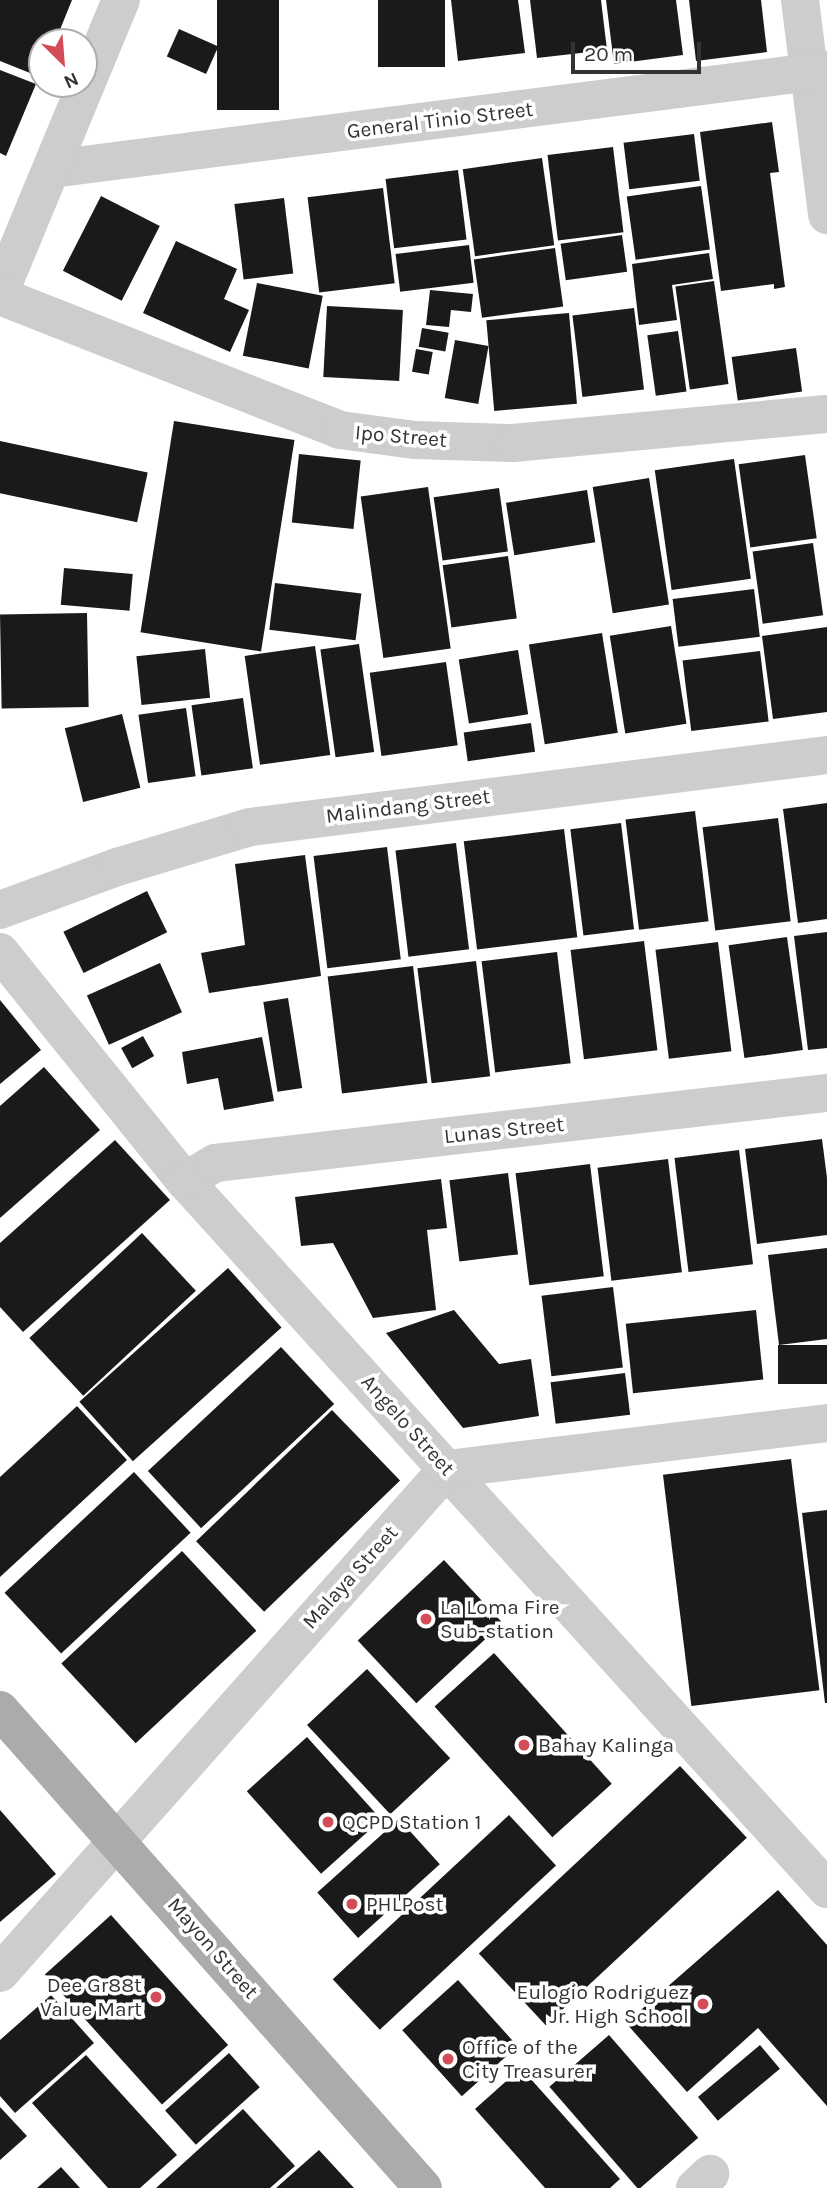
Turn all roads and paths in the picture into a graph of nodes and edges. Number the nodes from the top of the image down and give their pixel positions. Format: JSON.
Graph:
{"nodes":[{"id":1,"x":121,"y":0,"type":"edge"},
{"id":2,"x":800,"y":0,"type":"edge"},
{"id":3,"x":818,"y":71,"type":"edge"},
{"id":4,"x":52,"y":169,"type":"junction"},
{"id":5,"x":827,"y":215,"type":"edge"},
{"id":6,"x":0,"y":294,"type":"edge"},
{"id":7,"x":827,"y":414,"type":"edge"},
{"id":8,"x":827,"y":755,"type":"edge"},
{"id":9,"x":0,"y":910,"type":"edge"},
{"id":10,"x":0,"y":953,"type":"edge"},
{"id":11,"x":827,"y":1093,"type":"edge"},
{"id":12,"x":185,"y":1181,"type":"junction"},
{"id":13,"x":827,"y":1423,"type":"edge"},
{"id":14,"x":447,"y":1469,"type":"junction"},
{"id":15,"x":0,"y":1710,"type":"edge"},
{"id":16,"x":116,"y":1838,"type":"junction"},
{"id":17,"x":827,"y":1889,"type":"edge"},
{"id":18,"x":0,"y":1973,"type":"edge"},
{"id":19,"x":424,"y":2188,"type":"edge"}],
"edges":[{"from":1,"to":4,"type":"street"},
{"from":2,"to":3,"type":"street"},
{"from":3,"to":4,"type":"street","name":"General Tinio Street"},
{"from":3,"to":5,"type":"street"},
{"from":4,"to":6,"type":"street"},
{"from":6,"to":7,"type":"street","name":"Ipo Street"},
{"from":8,"to":9,"type":"street","name":"Malindang Street"},
{"from":10,"to":12,"type":"street","name":"Angelo Street"},
{"from":11,"to":12,"type":"street","name":"Lunas Street"},
{"from":12,"to":14,"type":"street","name":"Angelo Street"},
{"from":13,"to":14,"type":"street"},
{"from":14,"to":16,"type":"street","name":"Malaya Street"},
{"from":14,"to":17,"type":"street","name":"Angelo Street"},
{"from":15,"to":16,"type":"main road","name":"Mayon Street"},
{"from":16,"to":18,"type":"street","name":"Malaya Street"},
{"from":16,"to":19,"type":"main road","name":"Mayon Street"}]}
